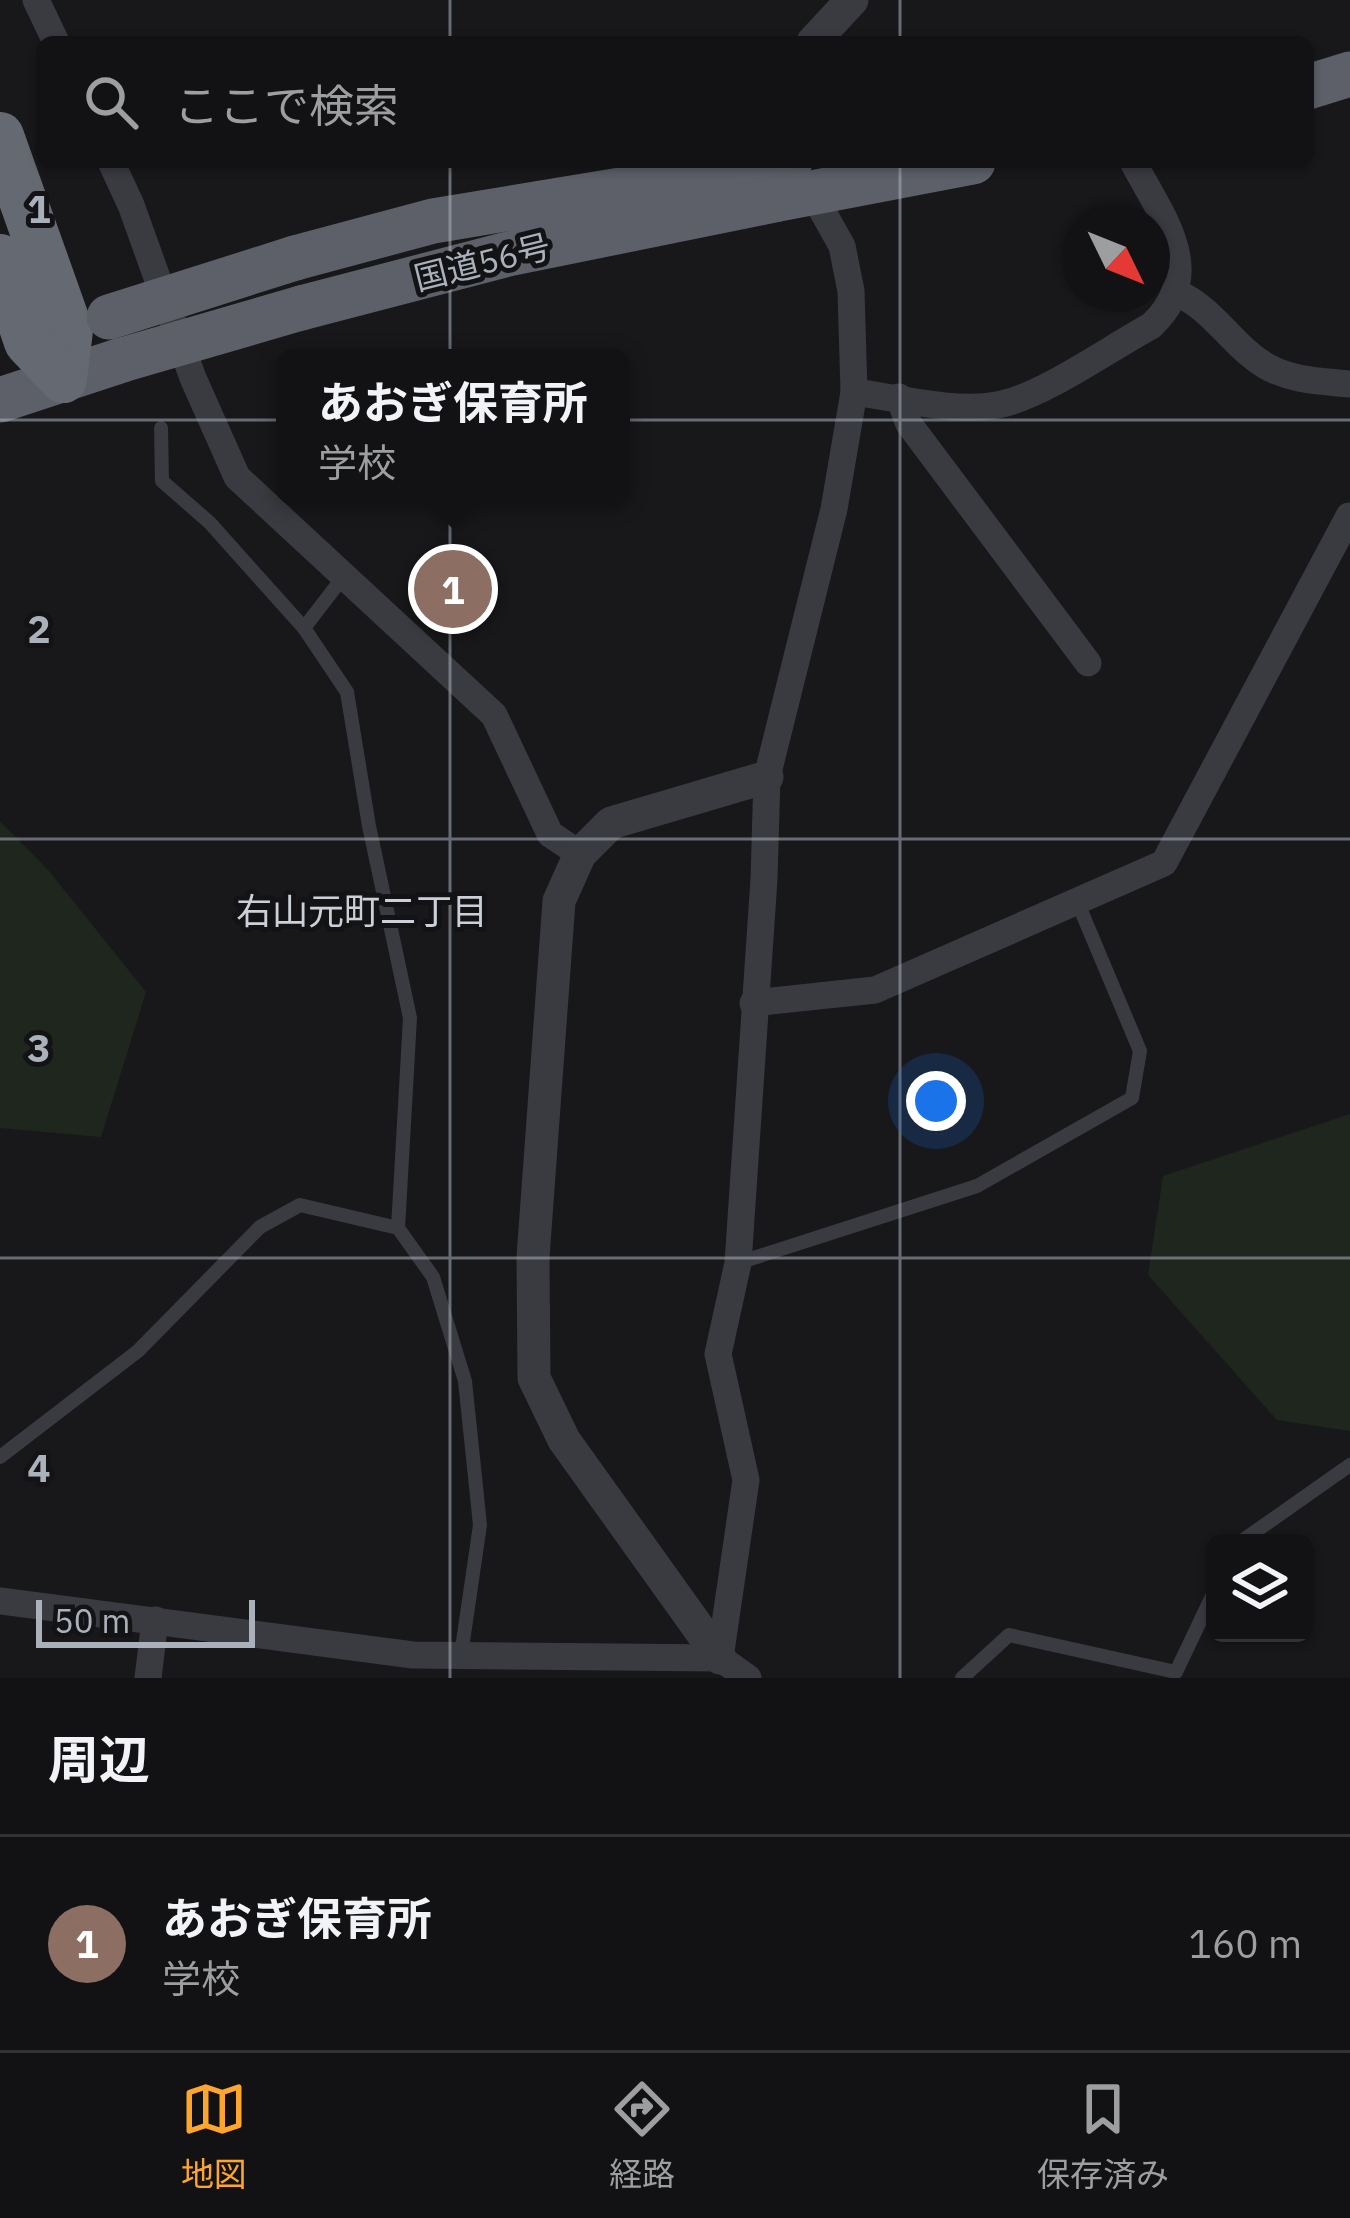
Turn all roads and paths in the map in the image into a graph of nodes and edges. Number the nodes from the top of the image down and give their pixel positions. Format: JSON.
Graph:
{"nodes":[{"id":1,"x":36,"y":0,"type":"edge"},
{"id":2,"x":852,"y":0,"type":"edge"},
{"id":3,"x":53,"y":36,"type":"edge"},
{"id":4,"x":818,"y":36,"type":"edge"},
{"id":5,"x":1350,"y":47,"type":"edge"},
{"id":6,"x":1314,"y":55,"type":"edge"},
{"id":7,"x":1350,"y":74,"type":"edge"},
{"id":8,"x":1314,"y":85,"type":"edge"},
{"id":9,"x":0,"y":136,"type":"edge"},
{"id":10,"x":114,"y":168,"type":"edge"},
{"id":11,"x":922,"y":168,"type":"edge"},
{"id":12,"x":1136,"y":168,"type":"edge"},
{"id":13,"x":784,"y":184,"type":"edge"},
{"id":14,"x":0,"y":258,"type":"edge"},
{"id":15,"x":1177,"y":293,"type":"junction"},
{"id":16,"x":66,"y":340,"type":"edge"},
{"id":17,"x":63,"y":379,"type":"joint"},
{"id":18,"x":1350,"y":383,"type":"edge"},
{"id":19,"x":854,"y":392,"type":"junction"},
{"id":20,"x":898,"y":397,"type":"junction"},
{"id":21,"x":0,"y":400,"type":"edge"},
{"id":22,"x":161,"y":428,"type":"dead end"},
{"id":23,"x":1349,"y":516,"type":"edge"},
{"id":24,"x":344,"y":576,"type":"junction"},
{"id":25,"x":304,"y":628,"type":"junction"},
{"id":26,"x":1088,"y":663,"type":"dead end"},
{"id":27,"x":767,"y":777,"type":"junction"},
{"id":28,"x":580,"y":854,"type":"junction"},
{"id":29,"x":1077,"y":901,"type":"junction"},
{"id":30,"x":753,"y":1004,"type":"junction"},
{"id":31,"x":398,"y":1228,"type":"junction"},
{"id":32,"x":738,"y":1263,"type":"junction"},
{"id":33,"x":0,"y":1457,"type":"edge"},
{"id":34,"x":1350,"y":1465,"type":"edge"},
{"id":35,"x":1253,"y":1534,"type":"edge"},
{"id":36,"x":0,"y":1600,"type":"edge"},
{"id":37,"x":1206,"y":1609,"type":"edge"},
{"id":38,"x":155,"y":1620,"type":"junction"},
{"id":39,"x":461,"y":1655,"type":"junction"},
{"id":40,"x":720,"y":1658,"type":"junction"},
{"id":41,"x":411,"y":1666,"type":"edge"},
{"id":42,"x":680,"y":1668,"type":"edge"},
{"id":43,"x":148,"y":1678,"type":"edge"},
{"id":44,"x":748,"y":1678,"type":"edge"},
{"id":45,"x":962,"y":1678,"type":"edge"}],
"edges":[{"from":1,"to":3,"type":"street"},
{"from":2,"to":4,"type":"street"},
{"from":5,"to":6,"type":"highway"},
{"from":7,"to":8,"type":"highway"},
{"from":9,"to":16,"type":"highway"},
{"from":10,"to":24,"type":"street"},
{"from":11,"to":13,"type":"highway","name":"国道56号","bridge":true},
{"from":12,"to":15,"type":"street"},
{"from":13,"to":16,"type":"highway","name":"国道56号","bridge":true},
{"from":13,"to":16,"type":"highway","name":"国道56号","bridge":true},
{"from":13,"to":19,"type":"street"},
{"from":14,"to":16,"type":"highway"},
{"from":15,"to":18,"type":"street"},
{"from":15,"to":20,"type":"street"},
{"from":16,"to":17,"type":"highway"},
{"from":17,"to":21,"type":"highway"},
{"from":19,"to":20,"type":"street"},
{"from":19,"to":27,"type":"street"},
{"from":20,"to":26,"type":"street"},
{"from":22,"to":25,"type":"lane"},
{"from":23,"to":29,"type":"street"},
{"from":24,"to":25,"type":"lane"},
{"from":24,"to":28,"type":"street"},
{"from":25,"to":31,"type":"lane"},
{"from":27,"to":28,"type":"street"},
{"from":27,"to":30,"type":"street"},
{"from":28,"to":40,"type":"street"},
{"from":29,"to":30,"type":"street"},
{"from":29,"to":32,"type":"lane"},
{"from":30,"to":32,"type":"street"},
{"from":31,"to":33,"type":"lane"},
{"from":31,"to":39,"type":"lane"},
{"from":32,"to":40,"type":"street"},
{"from":34,"to":35,"type":"lane"},
{"from":36,"to":38,"type":"street"},
{"from":37,"to":45,"type":"lane"},
{"from":38,"to":41,"type":"street"},
{"from":38,"to":43,"type":"street"},
{"from":39,"to":41,"type":"street"},
{"from":39,"to":42,"type":"street"},
{"from":40,"to":42,"type":"street"},
{"from":40,"to":44,"type":"street"}]}
